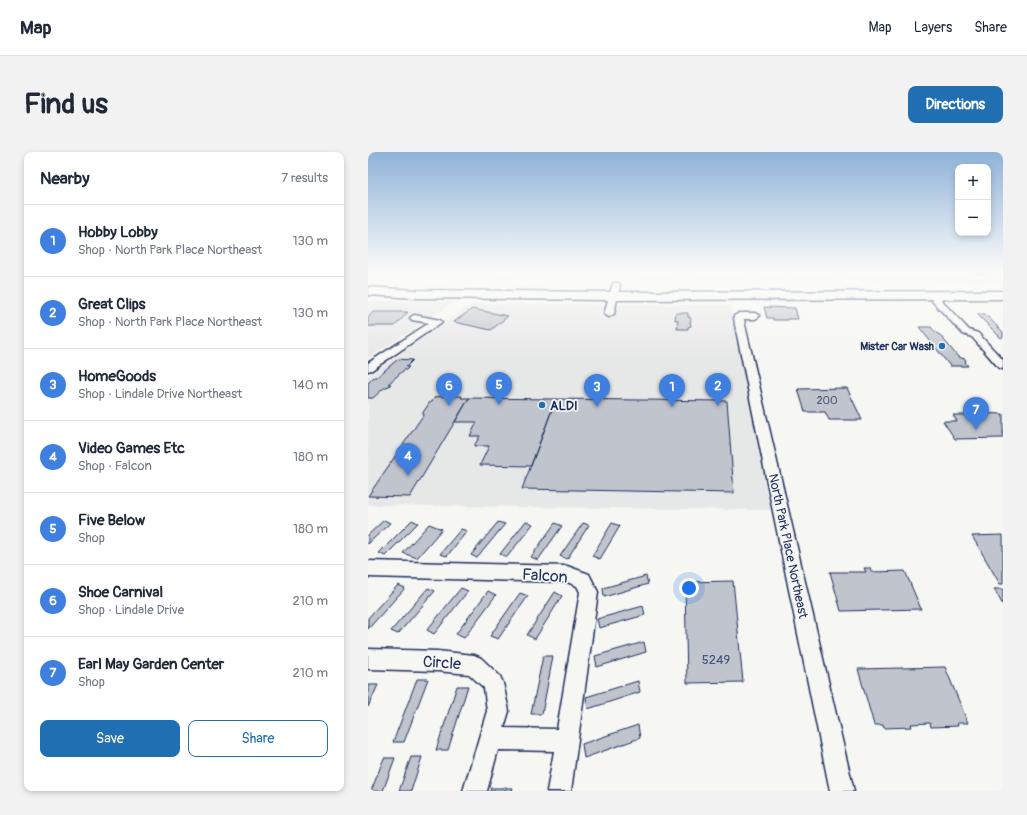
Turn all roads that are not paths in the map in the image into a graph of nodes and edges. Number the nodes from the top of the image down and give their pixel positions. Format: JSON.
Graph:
{"nodes":[{"id":1,"x":612,"y":302,"type":"edge"},
{"id":2,"x":938,"y":302,"type":"edge"},
{"id":3,"x":609,"y":314,"type":"dead end"},
{"id":4,"x":755,"y":316,"type":"dead end"},
{"id":5,"x":415,"y":318,"type":"dead end"},
{"id":6,"x":1003,"y":366,"type":"edge"},
{"id":7,"x":368,"y":368,"type":"edge"},
{"id":8,"x":368,"y":569,"type":"edge"},
{"id":9,"x":368,"y":659,"type":"edge"},
{"id":10,"x":490,"y":739,"type":"junction"},
{"id":11,"x":566,"y":740,"type":"junction"},
{"id":12,"x":475,"y":791,"type":"edge"},
{"id":13,"x":559,"y":791,"type":"edge"},
{"id":14,"x":842,"y":791,"type":"edge"}],
"edges":[{"from":1,"to":3,"type":"street"},
{"from":2,"to":6,"type":"street"},
{"from":4,"to":14,"type":"street","name":"North Park Place Northeast"},
{"from":5,"to":7,"type":"street"},
{"from":8,"to":11,"type":"street","name":"Falcon"},
{"from":9,"to":10,"type":"street","name":"Circle"},
{"from":10,"to":11,"type":"street"},
{"from":10,"to":12,"type":"street","name":"Circle"},
{"from":11,"to":13,"type":"street","name":"Falcon"}]}
